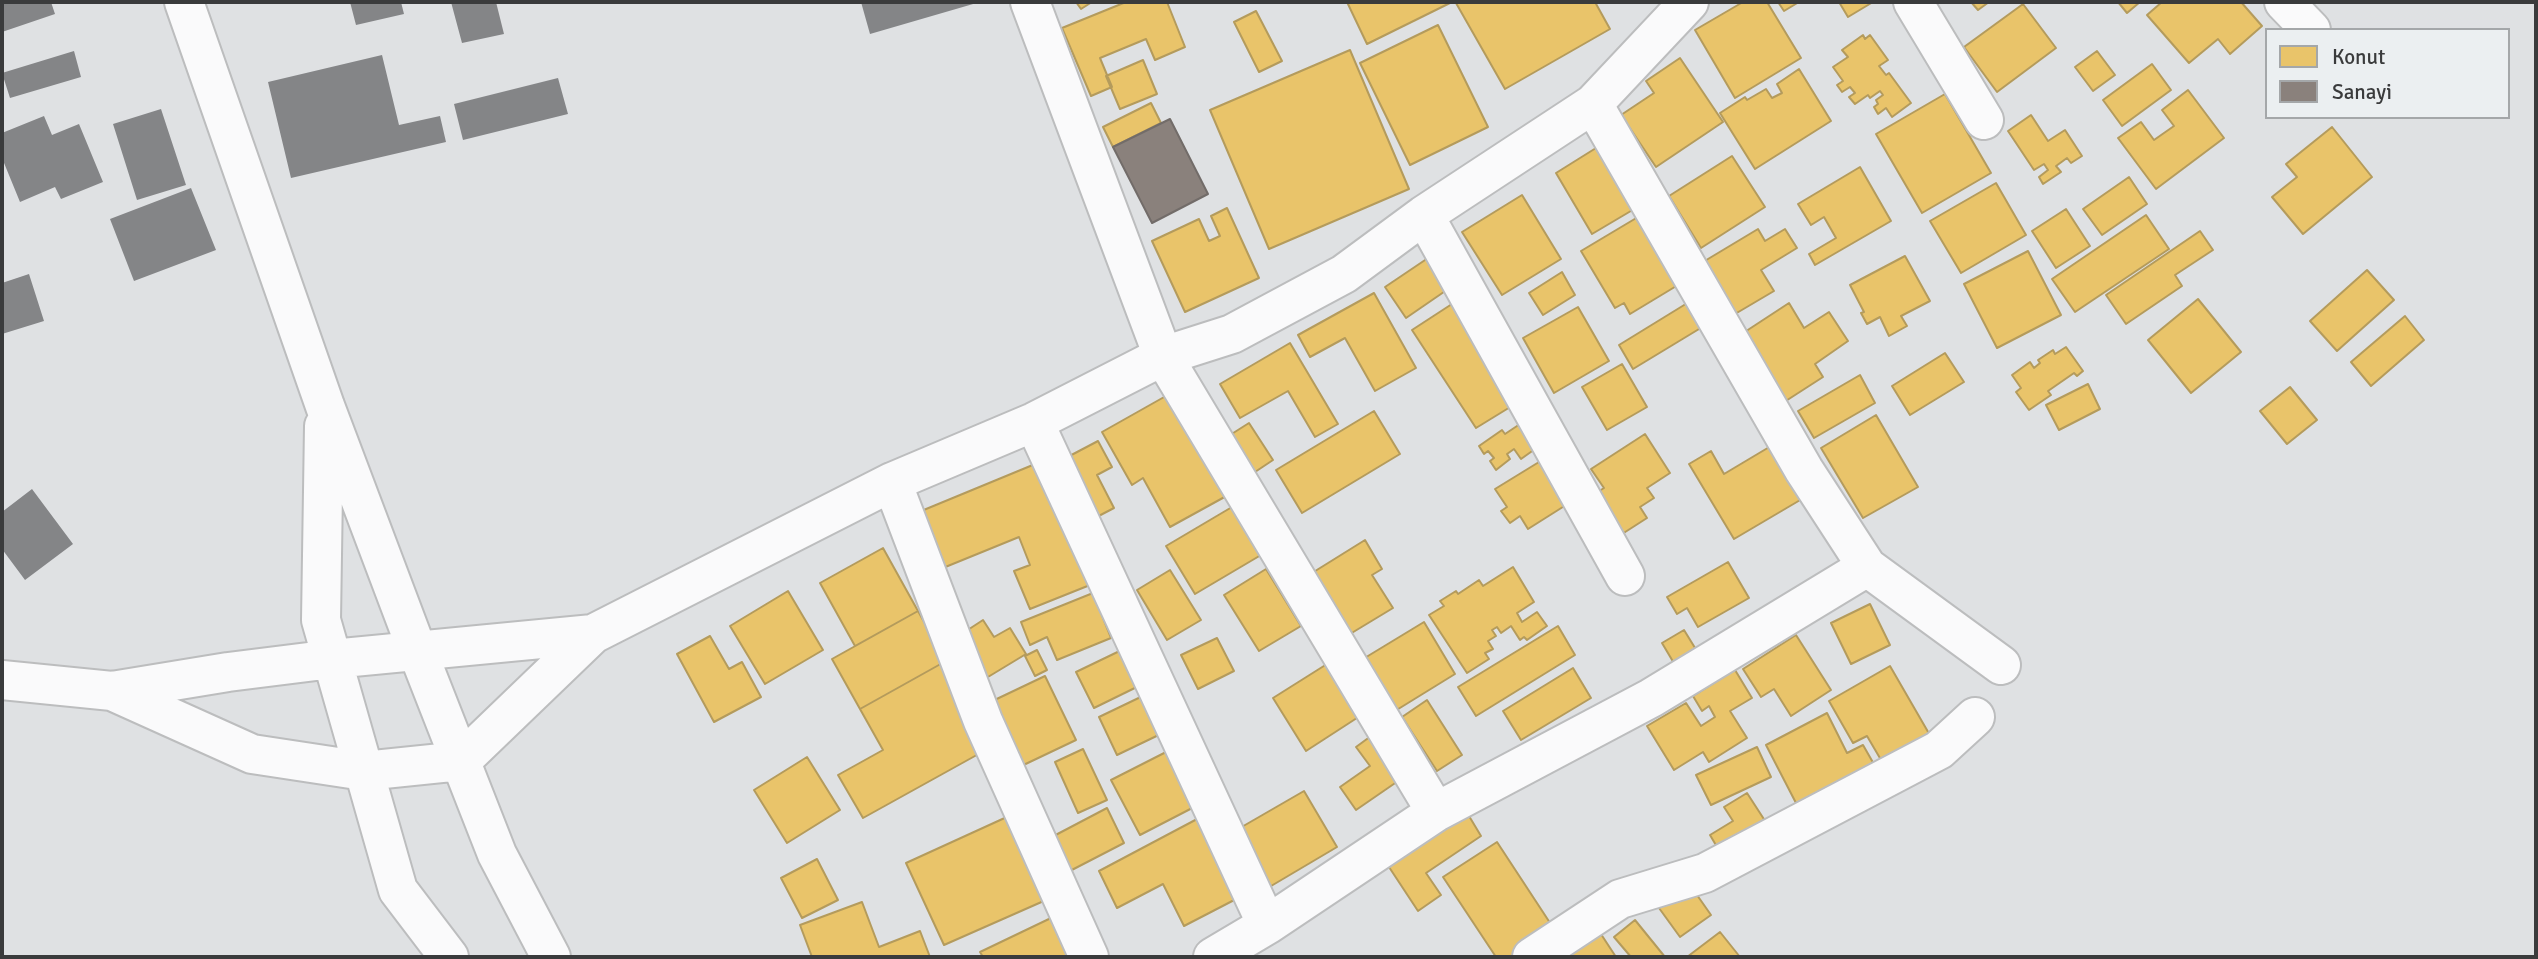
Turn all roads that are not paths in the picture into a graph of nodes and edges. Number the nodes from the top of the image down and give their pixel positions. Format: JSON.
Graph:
{"nodes":[{"id":1,"x":184,"y":2,"type":"edge"},
{"id":2,"x":1030,"y":2,"type":"edge"},
{"id":3,"x":1689,"y":2,"type":"edge"},
{"id":4,"x":1913,"y":2,"type":"edge"},
{"id":5,"x":2284,"y":2,"type":"edge"},
{"id":6,"x":2309,"y":28,"type":"edge"},
{"id":7,"x":1593,"y":104,"type":"junction"},
{"id":8,"x":1984,"y":120,"type":"dead end"},
{"id":9,"x":1424,"y":215,"type":"junction"},
{"id":10,"x":1163,"y":356,"type":"junction"},
{"id":11,"x":325,"y":406,"type":"junction"},
{"id":12,"x":1034,"y":422,"type":"junction"},
{"id":13,"x":892,"y":482,"type":"junction"},
{"id":14,"x":1867,"y":567,"type":"junction"},
{"id":15,"x":1625,"y":576,"type":"dead end"},
{"id":16,"x":593,"y":634,"type":"junction"},
{"id":17,"x":417,"y":650,"type":"junction"},
{"id":18,"x":332,"y":659,"type":"junction"},
{"id":19,"x":2001,"y":665,"type":"dead end"},
{"id":20,"x":2,"y":680,"type":"edge"},
{"id":21,"x":112,"y":691,"type":"junction"},
{"id":22,"x":1975,"y":717,"type":"dead end"},
{"id":23,"x":461,"y":761,"type":"junction"},
{"id":24,"x":364,"y":771,"type":"junction"},
{"id":25,"x":1436,"y":812,"type":"junction"},
{"id":26,"x":1267,"y":925,"type":"junction"},
{"id":27,"x":449,"y":957,"type":"edge"},
{"id":28,"x":551,"y":957,"type":"edge"},
{"id":29,"x":1089,"y":957,"type":"edge"},
{"id":30,"x":1213,"y":957,"type":"edge"},
{"id":31,"x":1532,"y":957,"type":"edge"}],
"edges":[{"from":1,"to":11,"type":"street"},
{"from":2,"to":10,"type":"street"},
{"from":3,"to":7,"type":"street"},
{"from":4,"to":8,"type":"street"},
{"from":5,"to":6,"type":"street"},
{"from":7,"to":9,"type":"street"},
{"from":7,"to":14,"type":"street"},
{"from":9,"to":10,"type":"street"},
{"from":9,"to":15,"type":"street"},
{"from":10,"to":12,"type":"street"},
{"from":10,"to":25,"type":"street"},
{"from":11,"to":17,"type":"street"},
{"from":11,"to":18,"type":"street"},
{"from":12,"to":13,"type":"street"},
{"from":12,"to":26,"type":"street"},
{"from":13,"to":16,"type":"street"},
{"from":13,"to":29,"type":"street"},
{"from":14,"to":19,"type":"street"},
{"from":14,"to":25,"type":"street"},
{"from":16,"to":17,"type":"street"},
{"from":16,"to":23,"type":"street"},
{"from":17,"to":18,"type":"street"},
{"from":17,"to":23,"type":"street"},
{"from":18,"to":21,"type":"street"},
{"from":18,"to":24,"type":"street"},
{"from":20,"to":21,"type":"street"},
{"from":21,"to":24,"type":"street"},
{"from":22,"to":31,"type":"street"},
{"from":23,"to":24,"type":"street"},
{"from":23,"to":28,"type":"street"},
{"from":24,"to":27,"type":"street"},
{"from":25,"to":26,"type":"street"},
{"from":26,"to":30,"type":"street"}]}
